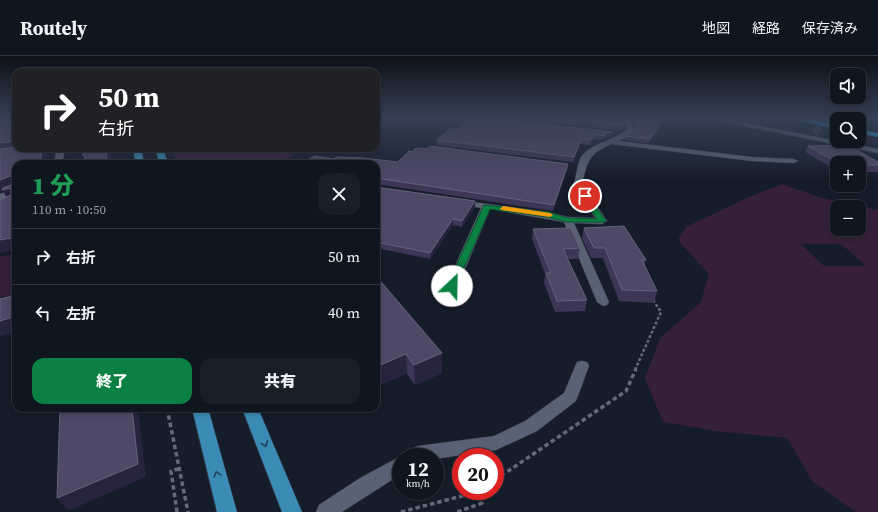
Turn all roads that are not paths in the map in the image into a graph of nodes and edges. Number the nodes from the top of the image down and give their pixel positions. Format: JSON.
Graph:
{"nodes":[{"id":1,"x":609,"y":138,"type":"edge"},
{"id":2,"x":619,"y":138,"type":"edge"},
{"id":3,"x":822,"y":138,"type":"edge"},
{"id":4,"x":878,"y":151,"type":"edge"},
{"id":5,"x":26,"y":152,"type":"edge"},
{"id":6,"x":0,"y":156,"type":"edge"},
{"id":7,"x":794,"y":161,"type":"dead end"},
{"id":8,"x":12,"y":193,"type":"edge"},
{"id":9,"x":0,"y":197,"type":"edge"},
{"id":10,"x":450,"y":200,"type":"edge"},
{"id":11,"x":487,"y":206,"type":"junction"},
{"id":12,"x":568,"y":220,"type":"junction"},
{"id":13,"x":452,"y":286,"type":"dead end"},
{"id":14,"x":603,"y":302,"type":"dead end"},
{"id":15,"x":582,"y":366,"type":"dead end"},
{"id":16,"x":201,"y":412,"type":"edge"},
{"id":17,"x":252,"y":412,"type":"edge"},
{"id":18,"x":444,"y":450,"type":"edge"},
{"id":19,"x":392,"y":469,"type":"edge"},
{"id":20,"x":227,"y":512,"type":"edge"},
{"id":21,"x":292,"y":512,"type":"edge"},
{"id":22,"x":326,"y":512,"type":"edge"}],
"edges":[{"from":1,"to":12,"type":"street"},
{"from":2,"to":7,"type":"street"},
{"from":3,"to":4,"type":"street"},
{"from":5,"to":6,"type":"street"},
{"from":8,"to":9,"type":"street"},
{"from":10,"to":11,"type":"street"},
{"from":11,"to":12,"type":"street"},
{"from":11,"to":13,"type":"street"},
{"from":12,"to":14,"type":"street"},
{"from":15,"to":18,"type":"street"},
{"from":20,"to":16,"type":"main road","one_way":true},
{"from":17,"to":21,"type":"main road","one_way":true},
{"from":19,"to":22,"type":"street"}]}
